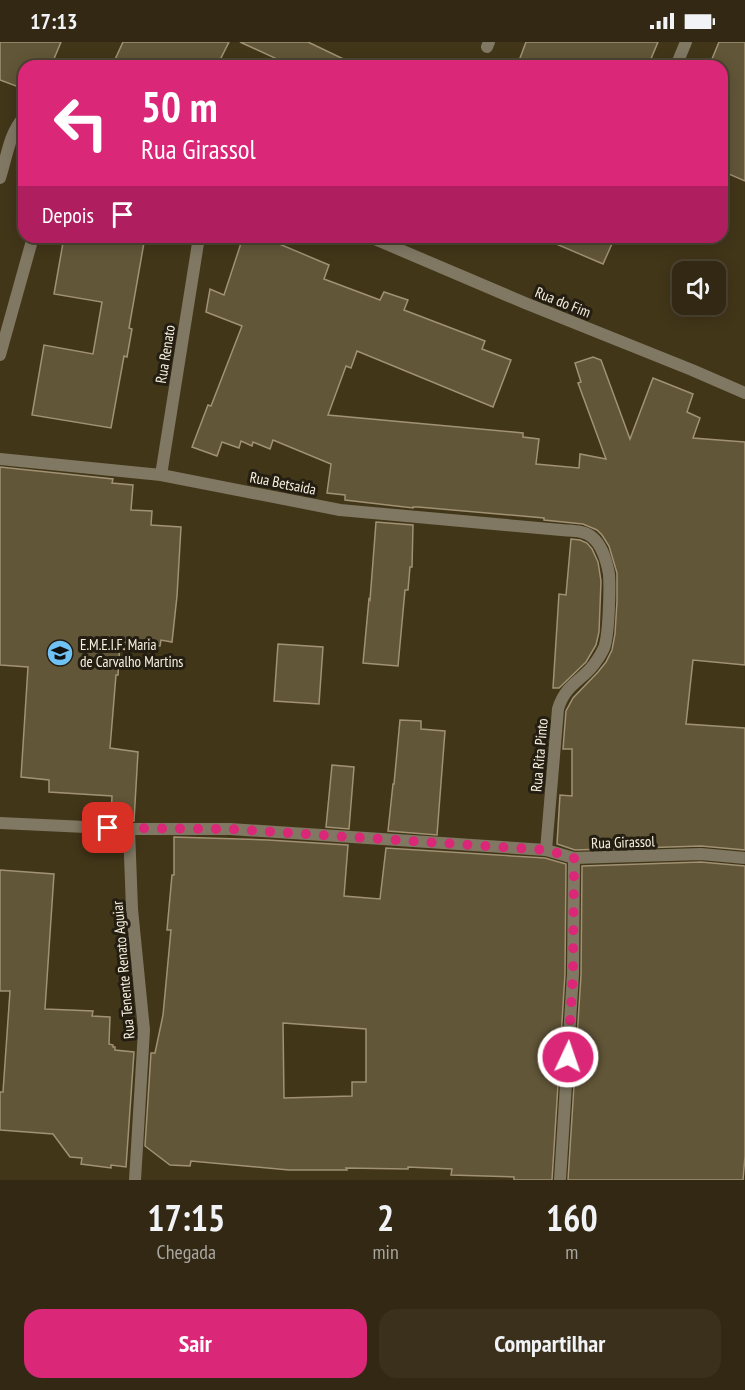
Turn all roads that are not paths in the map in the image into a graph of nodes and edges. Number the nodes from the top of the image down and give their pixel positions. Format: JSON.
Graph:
{"nodes":[{"id":1,"x":686,"y":42,"type":"edge"},
{"id":2,"x":678,"y":60,"type":"edge"},
{"id":3,"x":18,"y":123,"type":"edge"},
{"id":4,"x":0,"y":178,"type":"edge"},
{"id":5,"x":31,"y":243,"type":"edge"},
{"id":6,"x":198,"y":243,"type":"edge"},
{"id":7,"x":384,"y":243,"type":"edge"},
{"id":8,"x":0,"y":355,"type":"edge"},
{"id":9,"x":745,"y":393,"type":"edge"},
{"id":10,"x":0,"y":459,"type":"edge"},
{"id":11,"x":161,"y":475,"type":"junction"},
{"id":12,"x":561,"y":530,"type":"joint"},
{"id":13,"x":0,"y":823,"type":"edge"},
{"id":14,"x":129,"y":829,"type":"junction"},
{"id":15,"x":546,"y":850,"type":"junction"},
{"id":16,"x":574,"y":858,"type":"junction"},
{"id":17,"x":745,"y":858,"type":"edge"},
{"id":18,"x":135,"y":1180,"type":"edge"},
{"id":19,"x":560,"y":1180,"type":"edge"}],
"edges":[{"from":1,"to":2,"type":"street"},
{"from":3,"to":4,"type":"street"},
{"from":5,"to":8,"type":"street"},
{"from":6,"to":11,"type":"street","name":"Rua Renato"},
{"from":7,"to":9,"type":"street","name":"Rua do Fim"},
{"from":10,"to":11,"type":"street","name":"Rua Betsaida"},
{"from":11,"to":12,"type":"street","name":"Rua Betsaida"},
{"from":12,"to":15,"type":"street","name":"Rua Rita Pinto"},
{"from":13,"to":14,"type":"street","name":"Rua Girassol"},
{"from":14,"to":15,"type":"street","name":"Rua Girassol"},
{"from":14,"to":18,"type":"street","name":"Rua Tenente Renato Aguiar"},
{"from":15,"to":16,"type":"street","name":"Rua Girassol"},
{"from":16,"to":17,"type":"street","name":"Rua Girassol"},
{"from":16,"to":19,"type":"street"}]}
